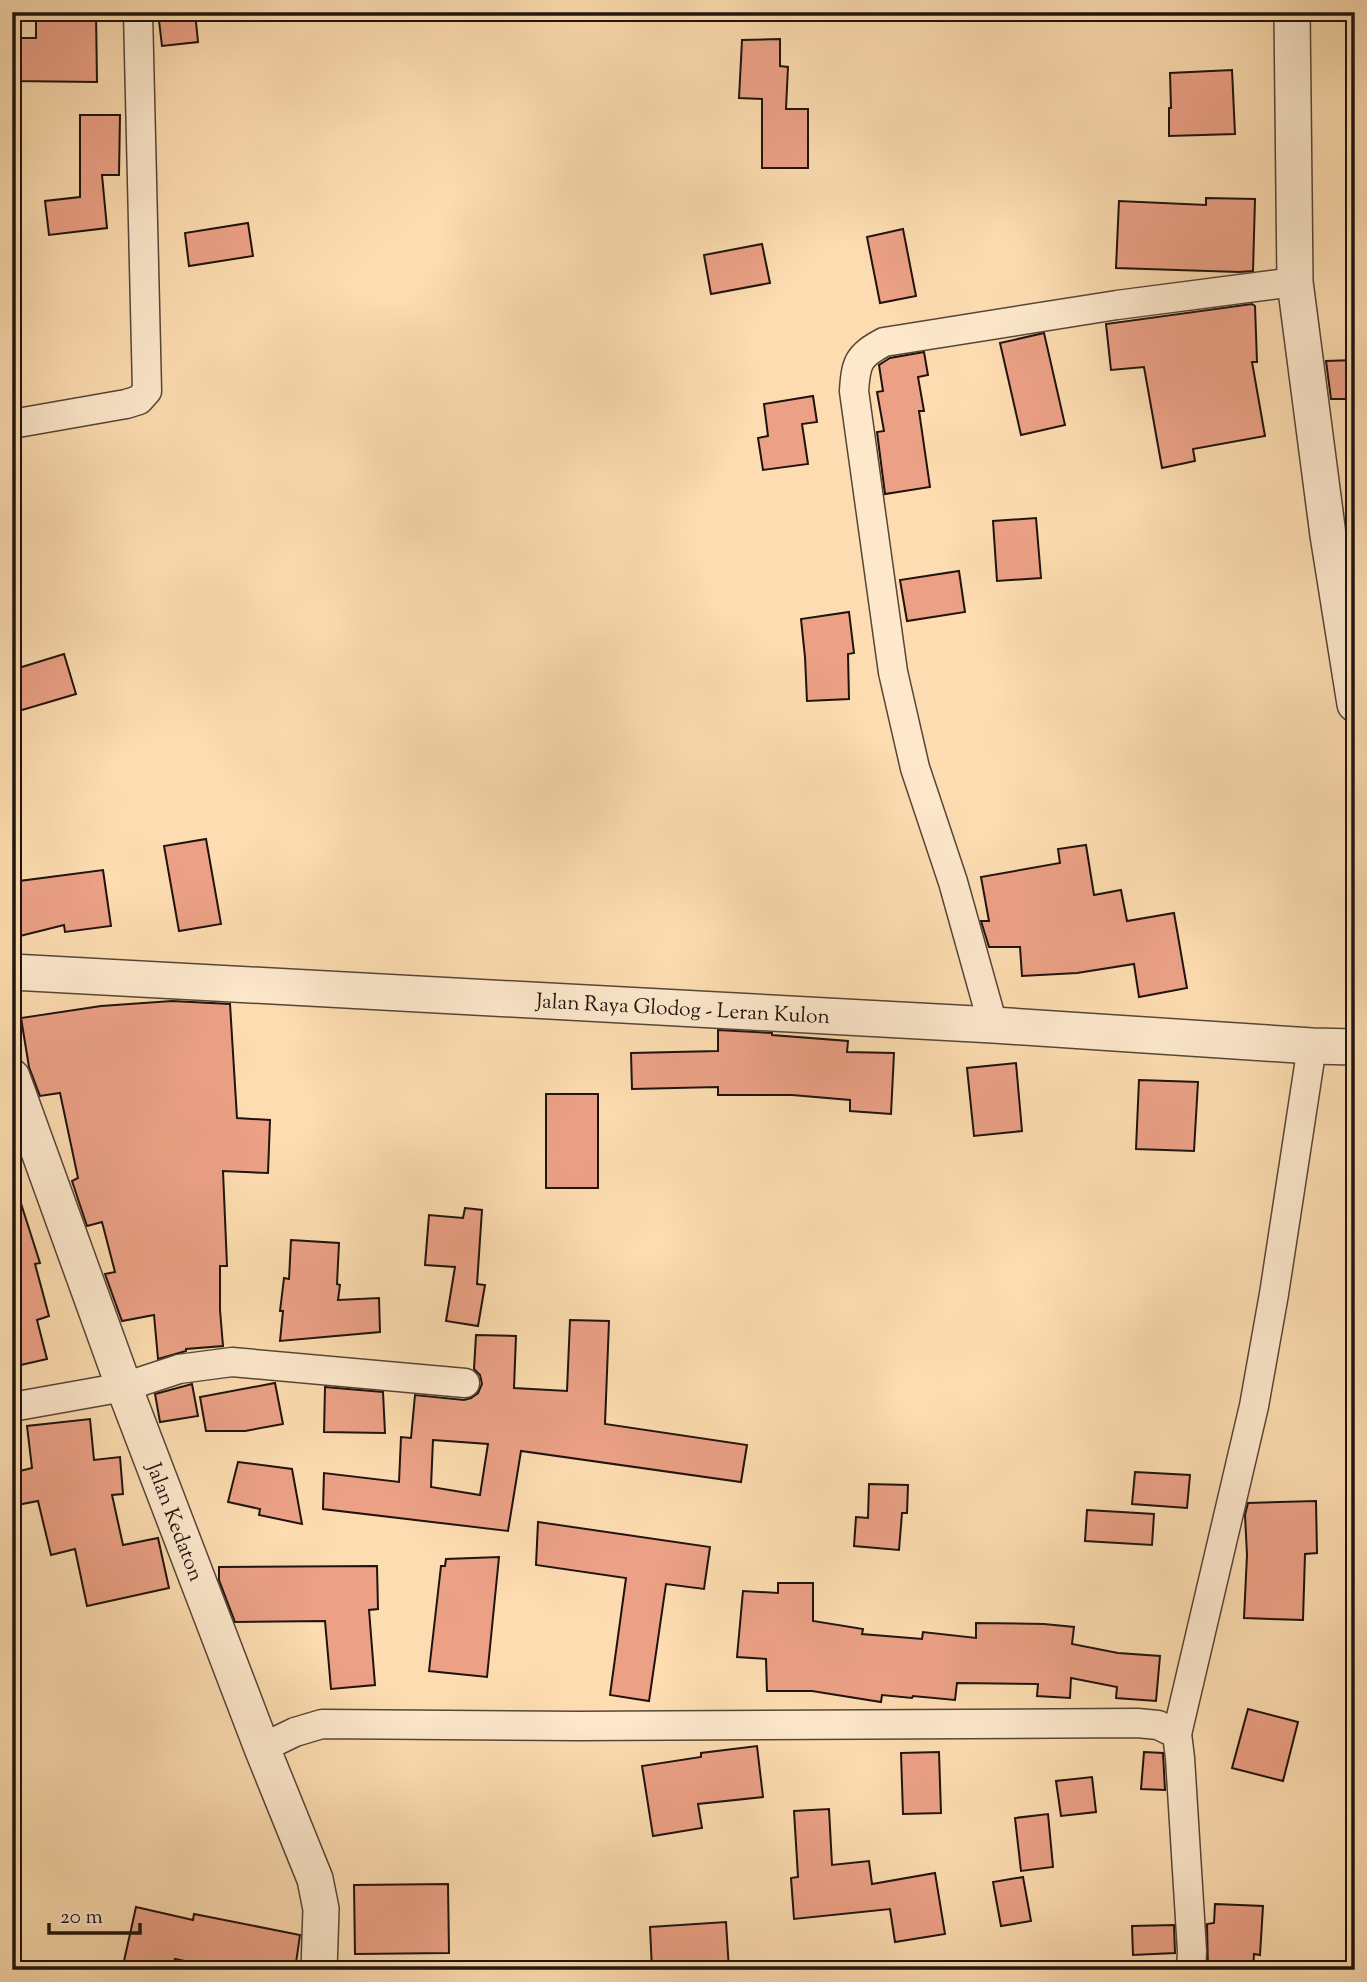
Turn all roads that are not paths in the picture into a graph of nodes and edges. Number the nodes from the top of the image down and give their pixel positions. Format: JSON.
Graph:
{"nodes":[{"id":1,"x":138,"y":12,"type":"edge"},
{"id":2,"x":1292,"y":12,"type":"edge"},
{"id":3,"x":1295,"y":282,"type":"junction"},
{"id":4,"x":12,"y":424,"type":"edge"},
{"id":5,"x":1355,"y":705,"type":"edge"},
{"id":6,"x":12,"y":972,"type":"edge"},
{"id":7,"x":993,"y":1025,"type":"junction"},
{"id":8,"x":1312,"y":1046,"type":"junction"},
{"id":9,"x":1355,"y":1047,"type":"edge"},
{"id":10,"x":12,"y":1077,"type":"edge"},
{"id":11,"x":465,"y":1383,"type":"dead end"},
{"id":12,"x":124,"y":1387,"type":"junction"},
{"id":13,"x":12,"y":1407,"type":"edge"},
{"id":14,"x":1177,"y":1734,"type":"junction"},
{"id":15,"x":262,"y":1748,"type":"junction"},
{"id":16,"x":319,"y":1970,"type":"edge"},
{"id":17,"x":1191,"y":1970,"type":"edge"}],
"edges":[{"from":1,"to":4,"type":"street"},
{"from":2,"to":3,"type":"street"},
{"from":3,"to":5,"type":"street"},
{"from":3,"to":7,"type":"street"},
{"from":6,"to":7,"type":"street","name":"Jalan Raya Glodog - Leran Kulon"},
{"from":7,"to":8,"type":"street","name":"Jalan Raya Glodog - Leran Kulon"},
{"from":8,"to":9,"type":"street","name":"Jalan Raya Glodog - Leran Kulon"},
{"from":8,"to":14,"type":"street"},
{"from":10,"to":12,"type":"street","name":"Jalan Kedaton"},
{"from":11,"to":12,"type":"street"},
{"from":12,"to":13,"type":"street"},
{"from":12,"to":15,"type":"street","name":"Jalan Kedaton"},
{"from":14,"to":15,"type":"street"},
{"from":14,"to":17,"type":"street"},
{"from":15,"to":16,"type":"street","name":"Jalan Kedaton"}]}
